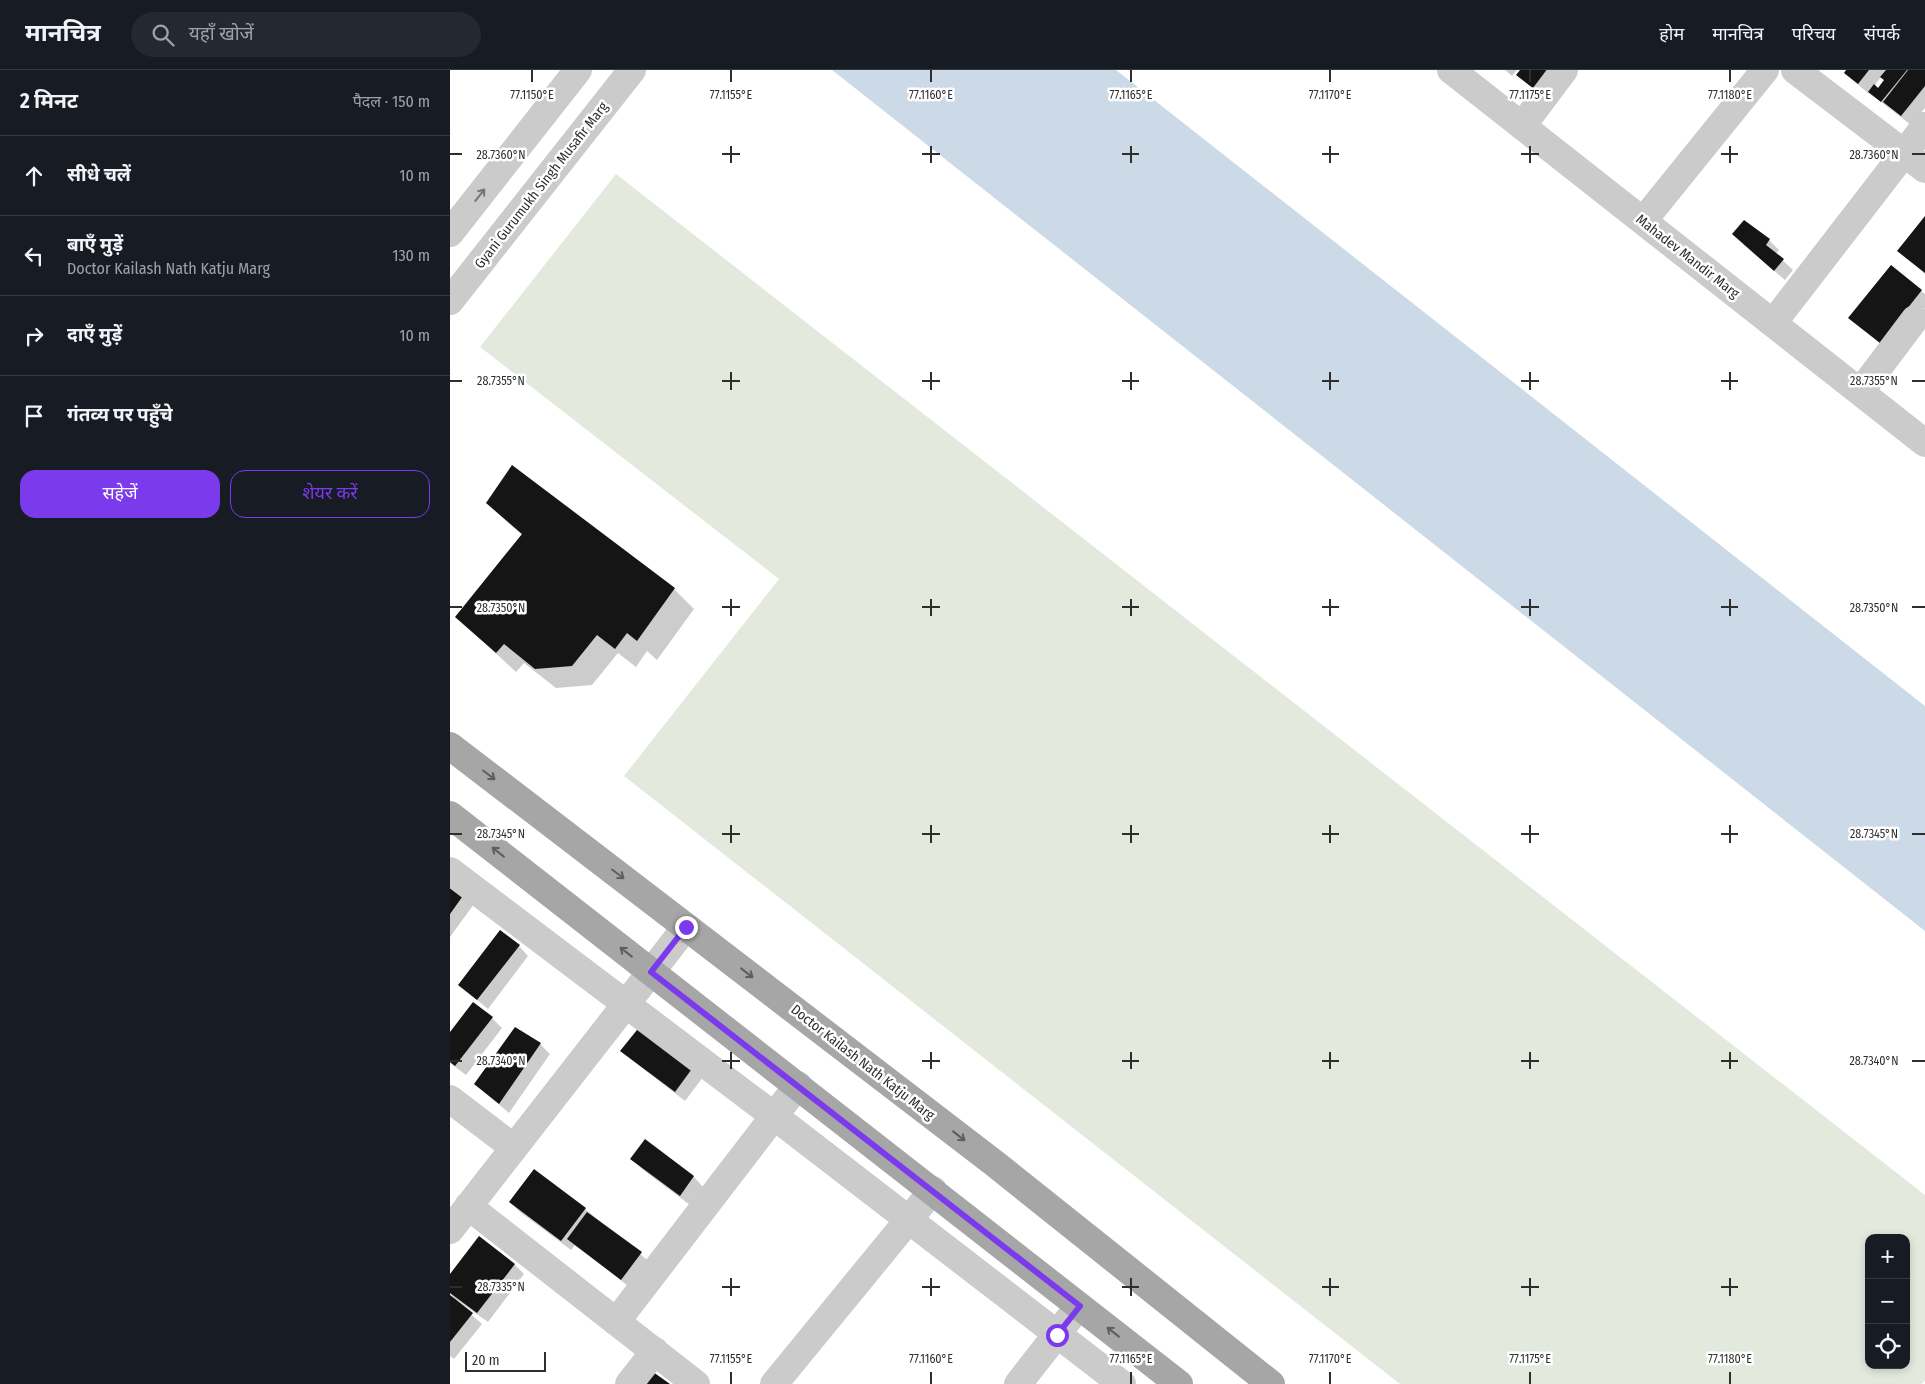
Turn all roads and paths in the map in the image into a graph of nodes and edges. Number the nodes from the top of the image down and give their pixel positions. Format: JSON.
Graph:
{"nodes":[{"id":1,"x":578,"y":70,"type":"edge"},
{"id":2,"x":632,"y":70,"type":"edge"},
{"id":3,"x":1451,"y":70,"type":"edge"},
{"id":4,"x":1564,"y":70,"type":"edge"},
{"id":5,"x":1765,"y":70,"type":"edge"},
{"id":6,"x":1795,"y":70,"type":"edge"},
{"id":7,"x":1522,"y":126,"type":"junction"},
{"id":8,"x":1925,"y":126,"type":"edge"},
{"id":9,"x":1915,"y":161,"type":"edge"},
{"id":10,"x":1644,"y":221,"type":"junction"},
{"id":11,"x":450,"y":233,"type":"edge"},
{"id":12,"x":450,"y":300,"type":"edge"},
{"id":13,"x":1915,"y":319,"type":"dead end"},
{"id":14,"x":1773,"y":323,"type":"junction"},
{"id":15,"x":1860,"y":392,"type":"junction"},
{"id":16,"x":1925,"y":443,"type":"edge"},
{"id":17,"x":450,"y":746,"type":"edge"},
{"id":18,"x":450,"y":815,"type":"edge"},
{"id":19,"x":450,"y":871,"type":"edge"},
{"id":20,"x":686,"y":927,"type":"junction"},
{"id":21,"x":651,"y":972,"type":"junction"},
{"id":22,"x":626,"y":1004,"type":"junction"},
{"id":23,"x":798,"y":1086,"type":"junction"},
{"id":24,"x":450,"y":1099,"type":"edge"},
{"id":25,"x":774,"y":1116,"type":"junction"},
{"id":26,"x":514,"y":1148,"type":"junction"},
{"id":27,"x":932,"y":1190,"type":"junction"},
{"id":28,"x":468,"y":1206,"type":"junction"},
{"id":29,"x":908,"y":1220,"type":"junction"},
{"id":30,"x":450,"y":1230,"type":"edge"},
{"id":31,"x":1080,"y":1306,"type":"junction"},
{"id":32,"x":616,"y":1322,"type":"junction"},
{"id":33,"x":1057,"y":1335,"type":"junction"},
{"id":34,"x":655,"y":1352,"type":"junction"},
{"id":35,"x":629,"y":1384,"type":"edge"},
{"id":36,"x":696,"y":1384,"type":"edge"},
{"id":37,"x":774,"y":1384,"type":"edge"},
{"id":38,"x":1018,"y":1384,"type":"edge"},
{"id":39,"x":1122,"y":1384,"type":"edge"},
{"id":40,"x":1179,"y":1384,"type":"edge"},
{"id":41,"x":1271,"y":1384,"type":"edge"}],
"edges":[{"from":11,"to":1,"type":"street","one_way":true},
{"from":2,"to":12,"type":"street","name":"Gyani Gurumukh Singh Musafir Marg"},
{"from":3,"to":7,"type":"street","name":"Mahadev Mandir Marg"},
{"from":4,"to":7,"type":"street"},
{"from":5,"to":10,"type":"street"},
{"from":6,"to":9,"type":"street"},
{"from":7,"to":10,"type":"street","name":"Mahadev Mandir Marg"},
{"from":8,"to":9,"type":"street"},
{"from":9,"to":14,"type":"street"},
{"from":10,"to":14,"type":"street","name":"Mahadev Mandir Marg"},
{"from":13,"to":15,"type":"street"},
{"from":14,"to":15,"type":"street","name":"Mahadev Mandir Marg"},
{"from":15,"to":16,"type":"street","name":"Mahadev Mandir Marg"},
{"from":17,"to":20,"type":"main road","name":"Doctor Kailash Nath Katju Marg","one_way":true},
{"from":21,"to":18,"type":"main road","one_way":true},
{"from":19,"to":22,"type":"street"},
{"from":20,"to":21,"type":"street"},
{"from":20,"to":41,"type":"main road","name":"Doctor Kailash Nath Katju Marg","one_way":true},
{"from":21,"to":22,"type":"street"},
{"from":21,"to":23,"type":"main road"},
{"from":22,"to":25,"type":"street"},
{"from":22,"to":26,"type":"street"},
{"from":23,"to":25,"type":"street"},
{"from":23,"to":27,"type":"main road"},
{"from":24,"to":26,"type":"street"},
{"from":25,"to":29,"type":"street"},
{"from":25,"to":32,"type":"street"},
{"from":26,"to":28,"type":"street"},
{"from":27,"to":29,"type":"street"},
{"from":27,"to":31,"type":"main road"},
{"from":28,"to":30,"type":"street"},
{"from":28,"to":32,"type":"street"},
{"from":29,"to":33,"type":"street"},
{"from":29,"to":37,"type":"street"},
{"from":31,"to":33,"type":"street"},
{"from":40,"to":31,"type":"main road","one_way":true},
{"from":32,"to":34,"type":"street"},
{"from":33,"to":38,"type":"street"},
{"from":33,"to":39,"type":"street"},
{"from":34,"to":35,"type":"street"},
{"from":34,"to":36,"type":"street"}]}
